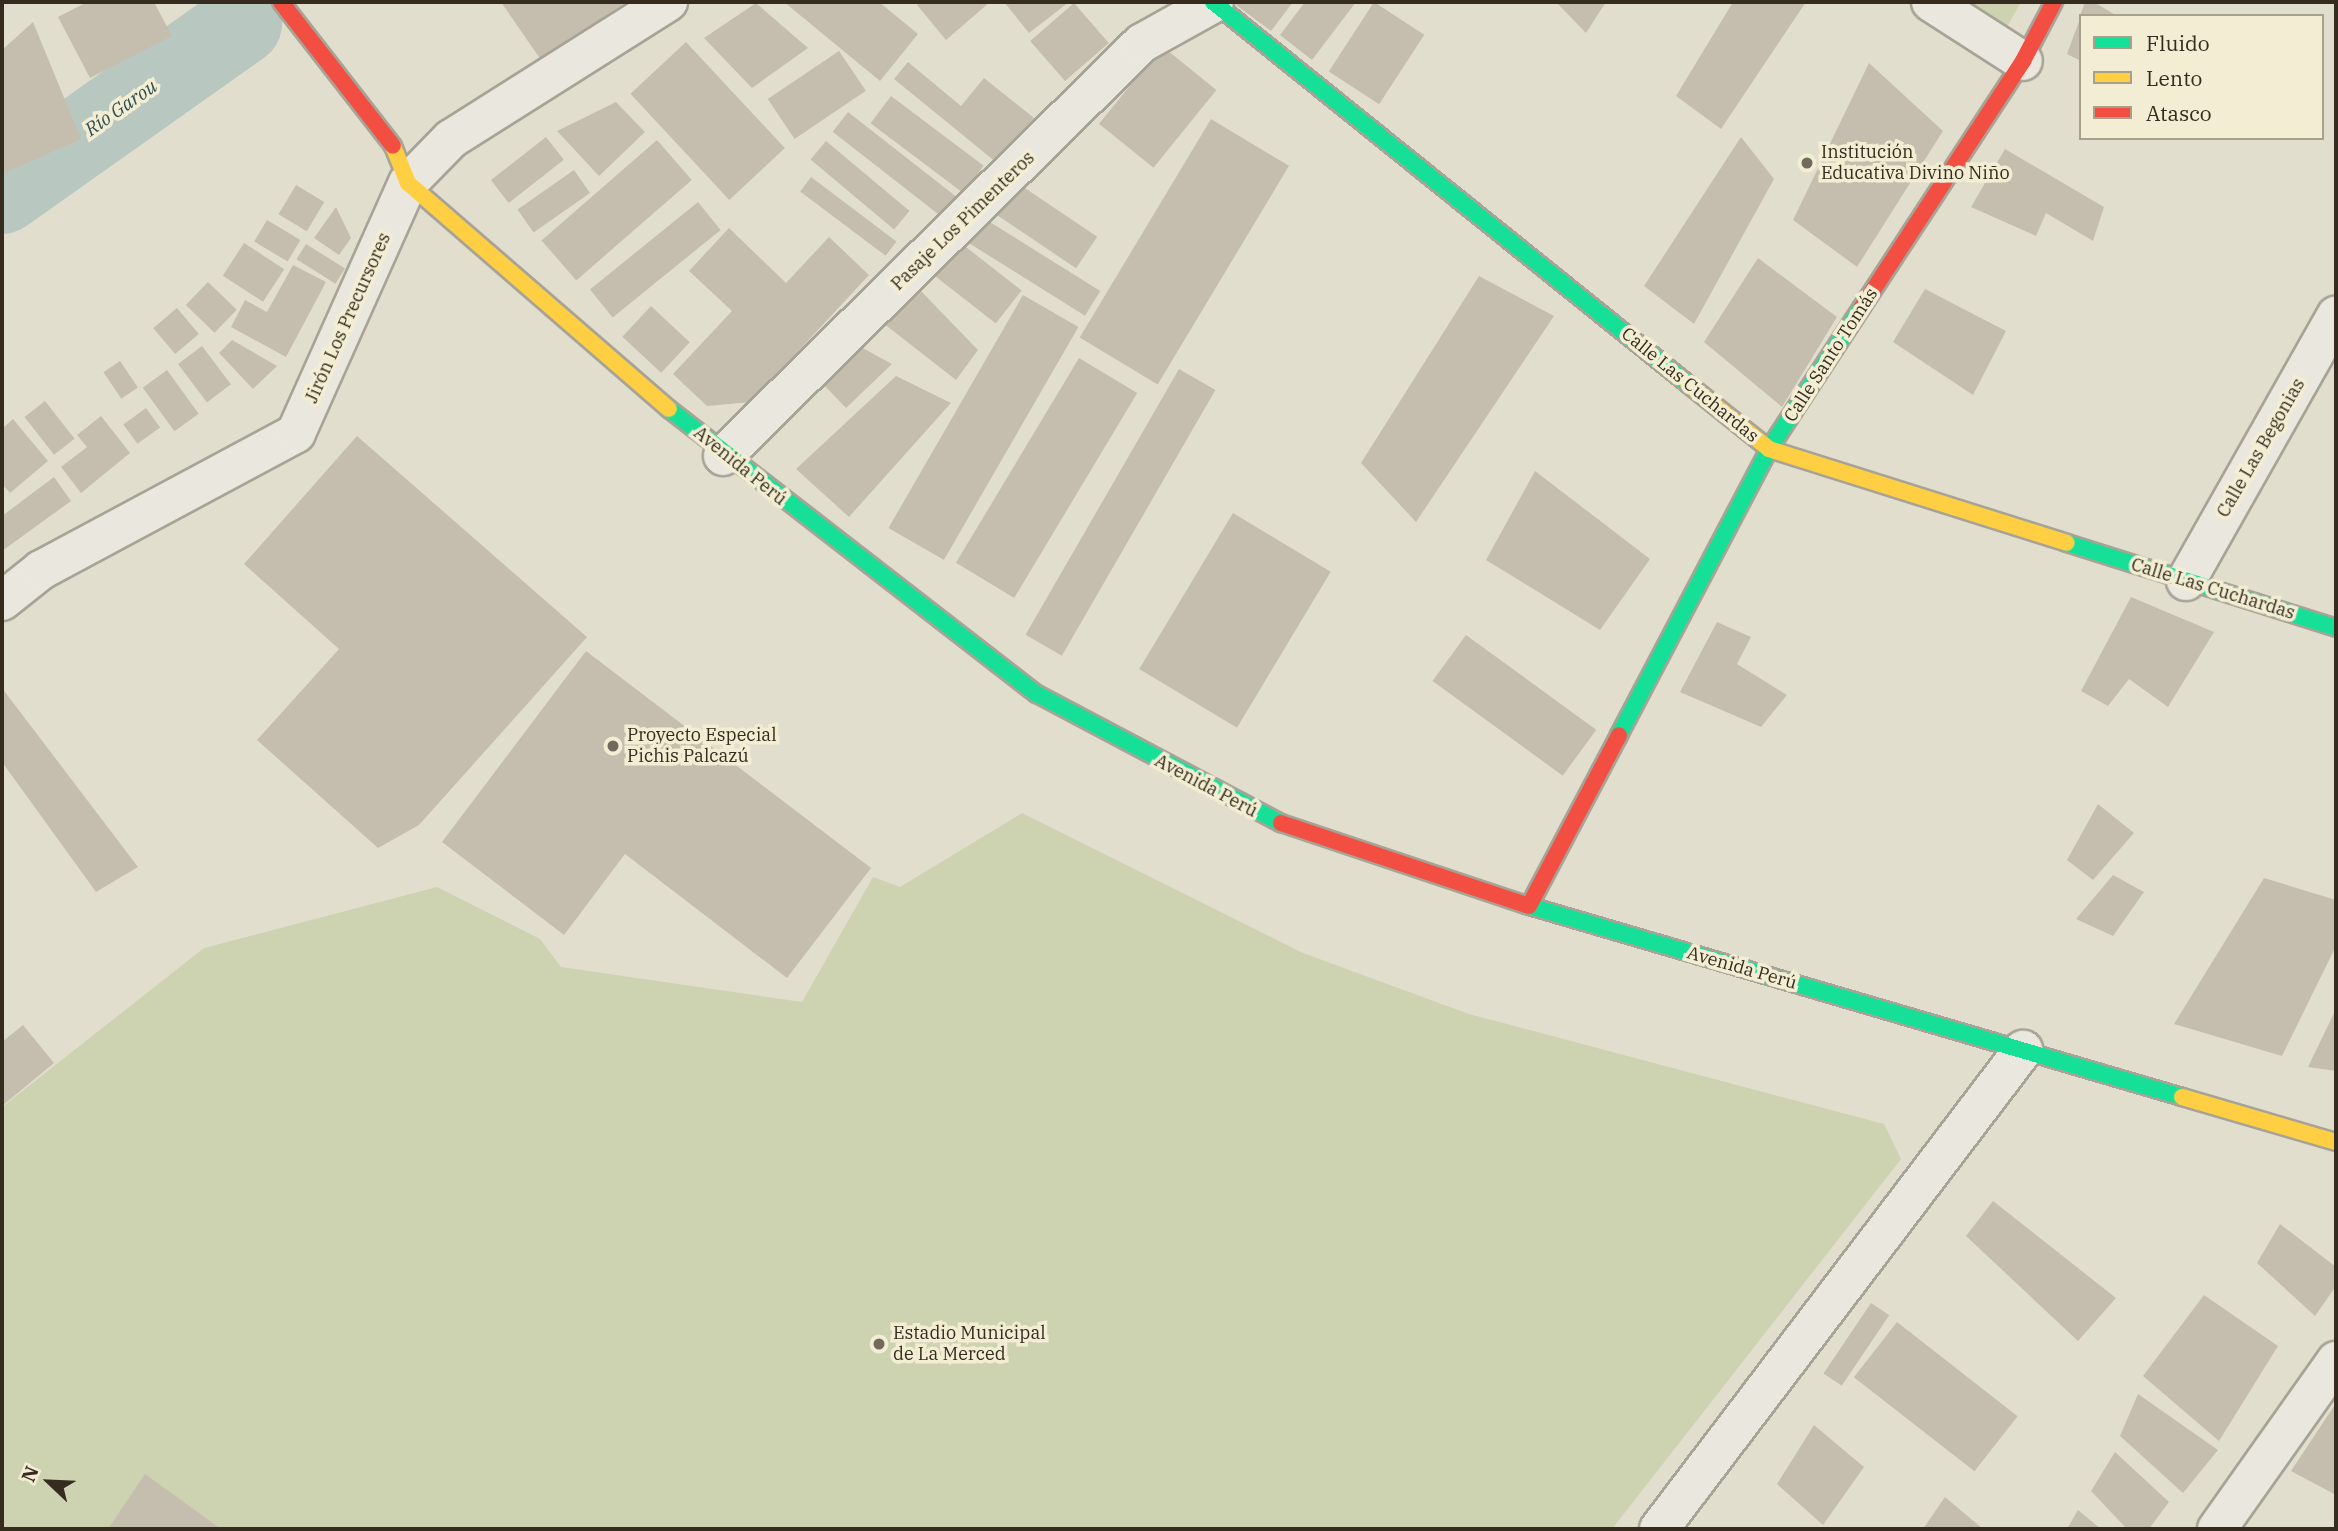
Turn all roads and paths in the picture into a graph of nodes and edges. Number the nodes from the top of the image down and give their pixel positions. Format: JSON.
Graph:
{"nodes":[{"id":1,"x":281,"y":2,"type":"edge"},
{"id":2,"x":668,"y":2,"type":"edge"},
{"id":3,"x":1213,"y":2,"type":"edge"},
{"id":4,"x":1931,"y":2,"type":"edge"},
{"id":5,"x":2054,"y":2,"type":"edge"},
{"id":6,"x":2023,"y":61,"type":"junction"},
{"id":7,"x":408,"y":183,"type":"junction"},
{"id":8,"x":2336,"y":316,"type":"edge"},
{"id":9,"x":1769,"y":449,"type":"junction"},
{"id":10,"x":723,"y":456,"type":"junction"},
{"id":11,"x":2186,"y":581,"type":"junction"},
{"id":12,"x":2,"y":601,"type":"edge"},
{"id":13,"x":2336,"y":628,"type":"edge"},
{"id":14,"x":1529,"y":906,"type":"junction"},
{"id":15,"x":2023,"y":1050,"type":"junction"},
{"id":16,"x":2336,"y":1142,"type":"edge"},
{"id":17,"x":2336,"y":1361,"type":"edge"},
{"id":18,"x":1659,"y":1529,"type":"edge"},
{"id":19,"x":2217,"y":1529,"type":"edge"}],
"edges":[{"from":1,"to":7,"type":"main road","name":"Avenida Perú"},
{"from":2,"to":7,"type":"street","name":"Jirón Los Precursores"},
{"from":3,"to":9,"type":"main road","name":"Calle Las Cuchardas"},
{"from":3,"to":10,"type":"street","name":"Pasaje Los Pimenteros"},
{"from":4,"to":6,"type":"street"},
{"from":5,"to":6,"type":"main road","name":"Calle Santo Tomás"},
{"from":6,"to":9,"type":"main road","name":"Calle Santo Tomás"},
{"from":7,"to":10,"type":"main road","name":"Avenida Perú"},
{"from":7,"to":12,"type":"street","name":"Jirón Los Precursores"},
{"from":8,"to":11,"type":"street","name":"Calle Las Begonias"},
{"from":9,"to":11,"type":"main road","name":"Calle Las Cuchardas"},
{"from":9,"to":14,"type":"main road","name":"Calle Santo Tomás"},
{"from":10,"to":14,"type":"main road","name":"Avenida Perú"},
{"from":11,"to":13,"type":"main road","name":"Calle Las Cuchardas"},
{"from":14,"to":15,"type":"main road","name":"Avenida Perú"},
{"from":15,"to":16,"type":"main road","name":"Avenida Perú"},
{"from":15,"to":18,"type":"street"},
{"from":17,"to":19,"type":"street"}]}
